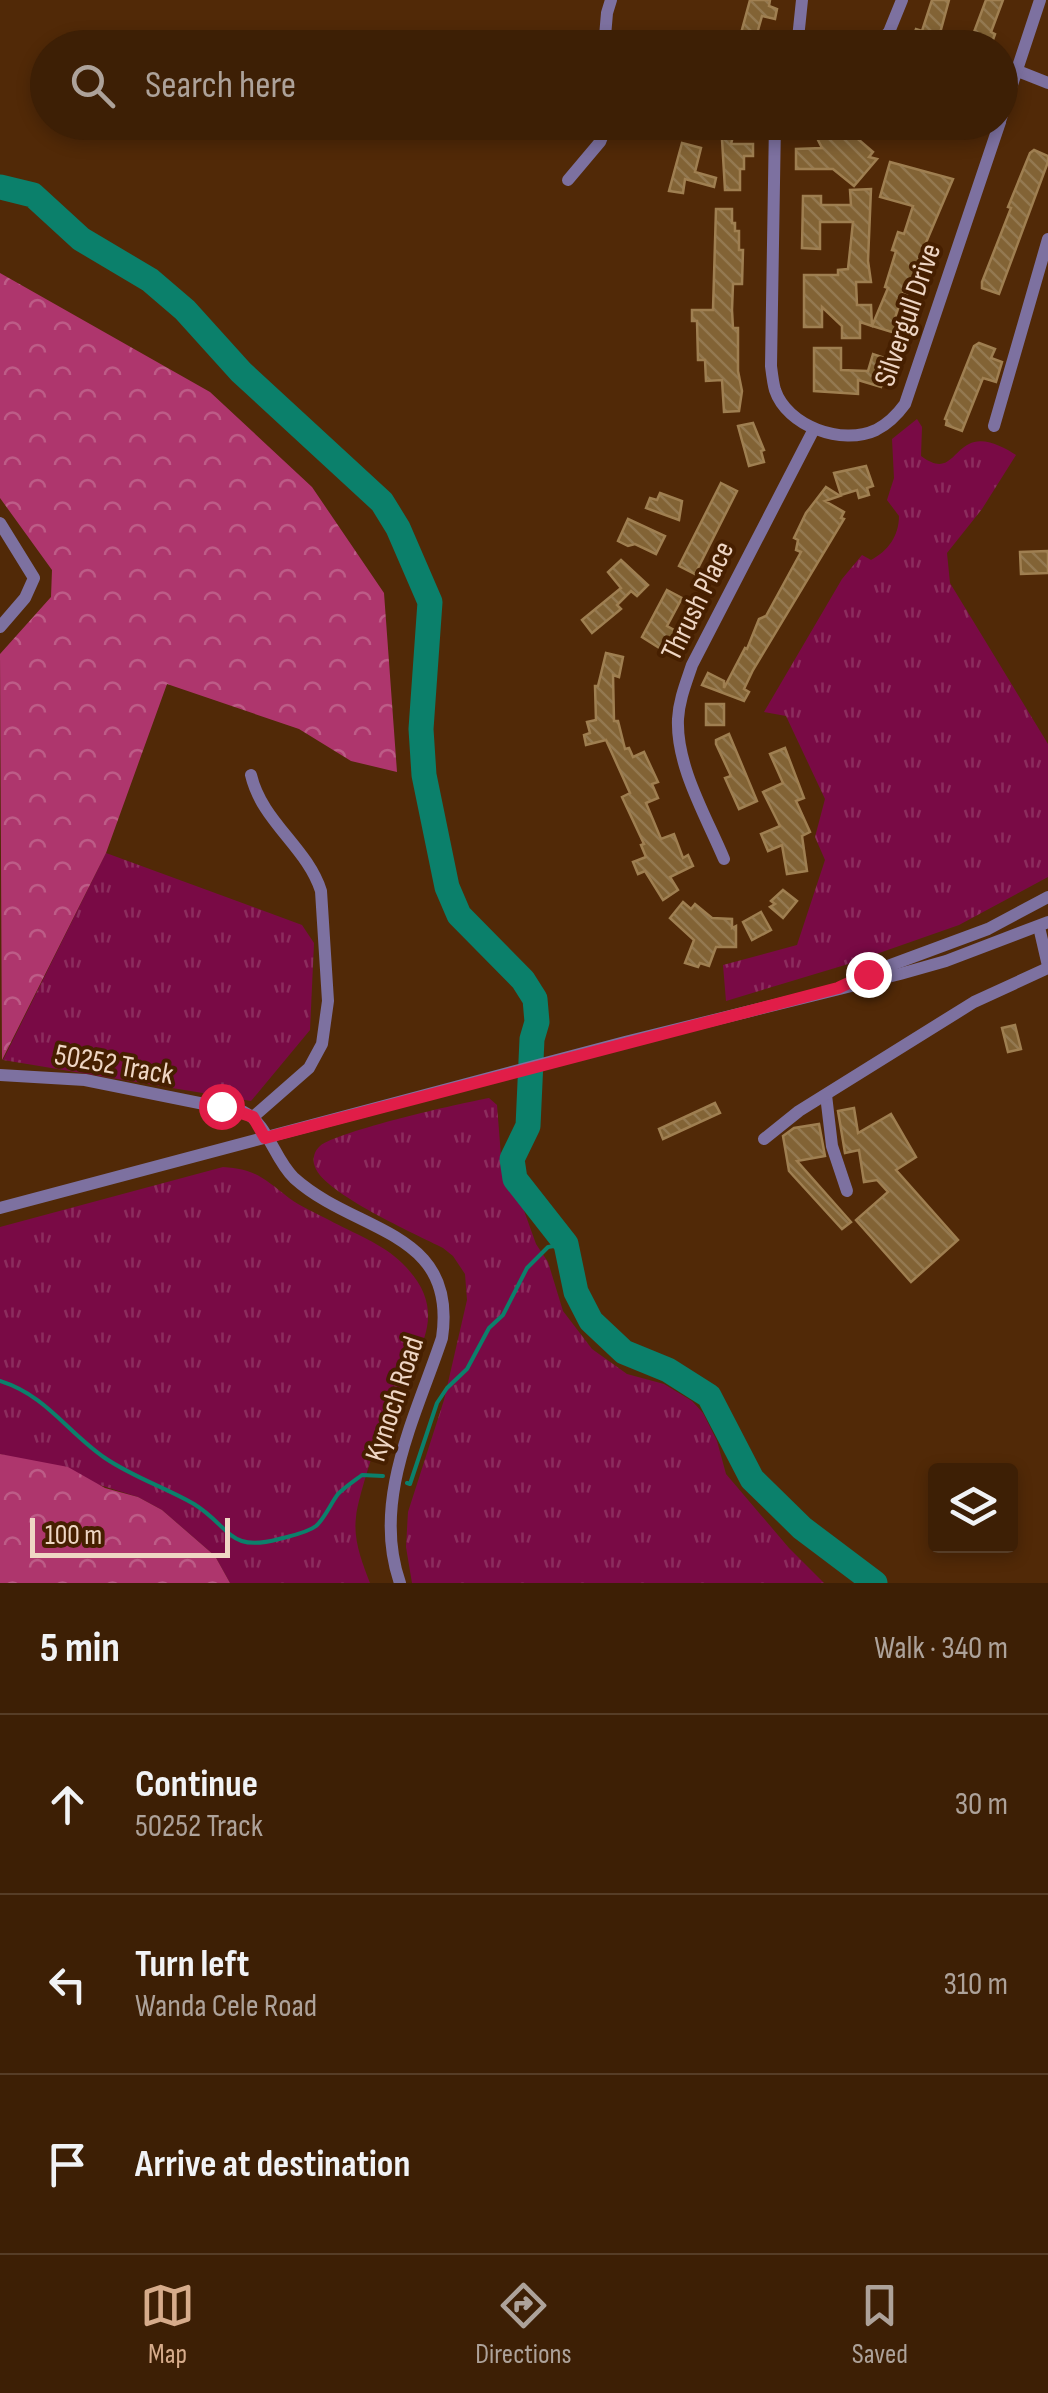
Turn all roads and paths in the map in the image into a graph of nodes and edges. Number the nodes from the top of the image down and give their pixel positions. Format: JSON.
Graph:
{"nodes":[{"id":1,"x":611,"y":0,"type":"edge"},
{"id":2,"x":802,"y":0,"type":"edge"},
{"id":3,"x":902,"y":0,"type":"edge"},
{"id":4,"x":1040,"y":0,"type":"edge"},
{"id":5,"x":606,"y":30,"type":"edge"},
{"id":6,"x":798,"y":30,"type":"edge"},
{"id":7,"x":890,"y":30,"type":"edge"},
{"id":8,"x":1018,"y":70,"type":"joint"},
{"id":9,"x":1048,"y":83,"type":"edge"},
{"id":10,"x":601,"y":140,"type":"edge"},
{"id":11,"x":774,"y":140,"type":"edge"},
{"id":12,"x":994,"y":140,"type":"edge"},
{"id":13,"x":568,"y":180,"type":"dead end"},
{"id":14,"x":1048,"y":239,"type":"edge"},
{"id":15,"x":994,"y":426,"type":"dead end"},
{"id":16,"x":814,"y":430,"type":"junction"},
{"id":17,"x":0,"y":523,"type":"edge"},
{"id":18,"x":0,"y":627,"type":"edge"},
{"id":19,"x":251,"y":774,"type":"dead end"},
{"id":20,"x":724,"y":859,"type":"dead end"},
{"id":21,"x":1048,"y":897,"type":"edge"},
{"id":22,"x":1044,"y":924,"type":"edge"},
{"id":23,"x":1048,"y":967,"type":"edge"},
{"id":24,"x":838,"y":988,"type":"junction"},
{"id":25,"x":0,"y":1074,"type":"edge"},
{"id":26,"x":826,"y":1096,"type":"junction"},
{"id":27,"x":253,"y":1117,"type":"junction"},
{"id":28,"x":265,"y":1138,"type":"junction"},
{"id":29,"x":764,"y":1139,"type":"dead end"},
{"id":30,"x":847,"y":1191,"type":"dead end"},
{"id":31,"x":0,"y":1208,"type":"edge"},
{"id":32,"x":400,"y":1583,"type":"edge"}],
"edges":[{"from":1,"to":5,"type":"street"},
{"from":2,"to":6,"type":"street"},
{"from":3,"to":7,"type":"street"},
{"from":4,"to":8,"type":"street","name":"Silvergull Drive"},
{"from":8,"to":9,"type":"street"},
{"from":10,"to":13,"type":"street"},
{"from":11,"to":16,"type":"street"},
{"from":12,"to":16,"type":"street","name":"Silvergull Drive"},
{"from":14,"to":15,"type":"street"},
{"from":16,"to":20,"type":"street","name":"Thrush Place"},
{"from":17,"to":18,"type":"street"},
{"from":19,"to":27,"type":"street"},
{"from":21,"to":24,"type":"street"},
{"from":22,"to":23,"type":"street"},
{"from":22,"to":24,"type":"street"},
{"from":23,"to":26,"type":"street"},
{"from":24,"to":28,"type":"street"},
{"from":25,"to":27,"type":"street","name":"50252 Track"},
{"from":26,"to":29,"type":"street"},
{"from":26,"to":30,"type":"street"},
{"from":27,"to":28,"type":"street"},
{"from":28,"to":31,"type":"street"},
{"from":28,"to":32,"type":"street","name":"Kynoch Road"}]}
